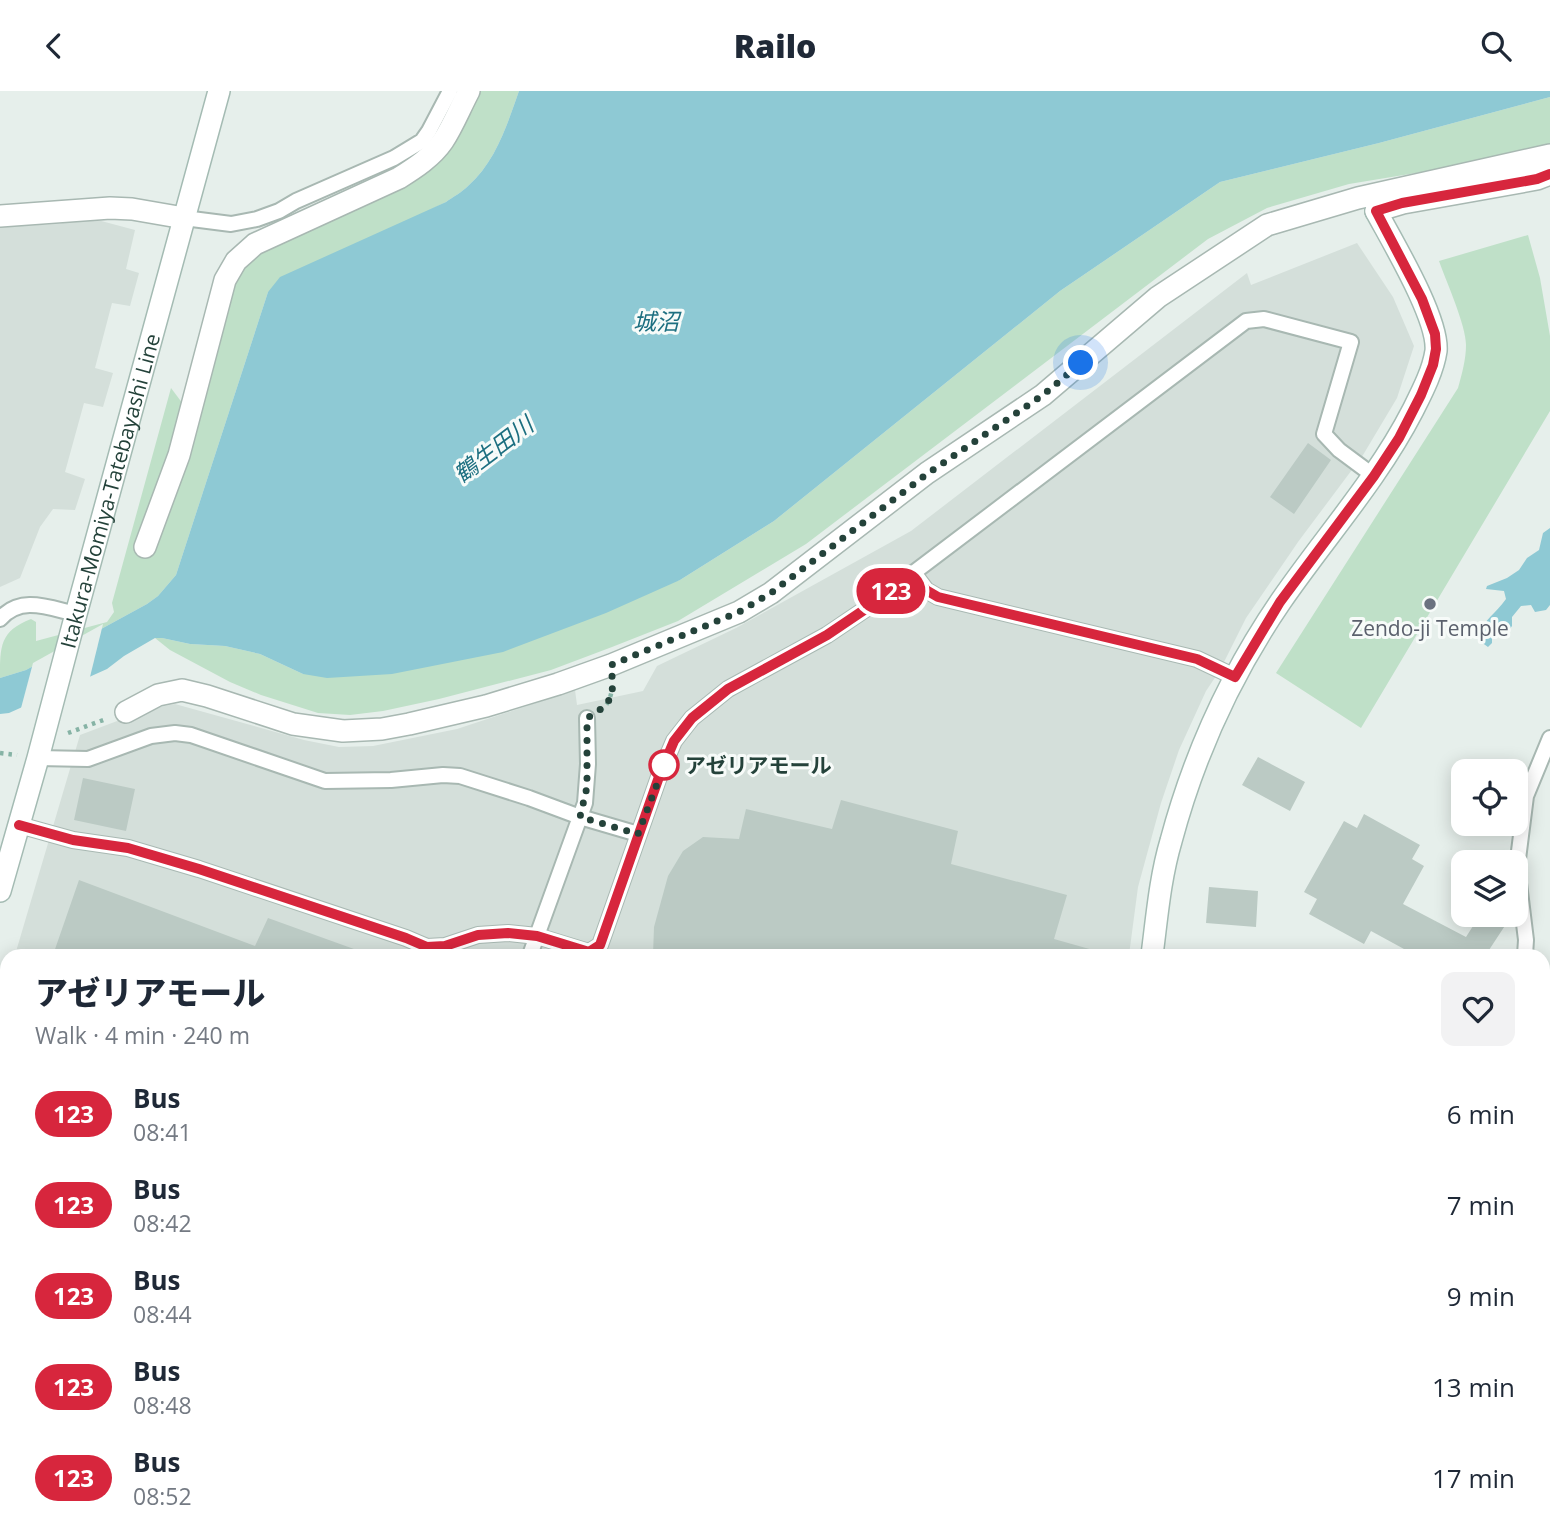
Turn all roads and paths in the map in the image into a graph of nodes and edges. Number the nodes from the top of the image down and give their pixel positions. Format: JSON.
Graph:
{"nodes":[{"id":1,"x":219,"y":91,"type":"edge"},
{"id":2,"x":450,"y":91,"type":"edge"},
{"id":3,"x":468,"y":91,"type":"edge"},
{"id":4,"x":1550,"y":156,"type":"edge"},
{"id":5,"x":1550,"y":174,"type":"edge"},
{"id":6,"x":0,"y":216,"type":"edge"},
{"id":7,"x":184,"y":218,"type":"junction"},
{"id":8,"x":1374,"y":476,"type":"junction"},
{"id":9,"x":145,"y":547,"type":"dead end"},
{"id":10,"x":914,"y":574,"type":"junction"},
{"id":11,"x":0,"y":619,"type":"edge"},
{"id":12,"x":74,"y":620,"type":"junction"},
{"id":13,"x":611,"y":665,"type":"junction"},
{"id":14,"x":1235,"y":677,"type":"junction"},
{"id":15,"x":126,"y":712,"type":"joint"},
{"id":16,"x":587,"y":718,"type":"joint"},
{"id":17,"x":68,"y":733,"type":"dead end"},
{"id":18,"x":1550,"y":738,"type":"edge"},
{"id":19,"x":38,"y":758,"type":"junction"},
{"id":20,"x":580,"y":817,"type":"junction"},
{"id":21,"x":19,"y":825,"type":"junction"},
{"id":22,"x":638,"y":834,"type":"junction"},
{"id":23,"x":0,"y":891,"type":"edge"},
{"id":24,"x":537,"y":936,"type":"junction"},
{"id":25,"x":532,"y":949,"type":"edge"},
{"id":26,"x":579,"y":949,"type":"edge"},
{"id":27,"x":594,"y":949,"type":"edge"},
{"id":28,"x":1153,"y":949,"type":"edge"},
{"id":29,"x":1525,"y":949,"type":"edge"}],
"edges":[{"from":1,"to":7,"type":"street","name":"Itakura-Momiya-Tatebayashi Line"},
{"from":2,"to":7,"type":"lane"},
{"from":3,"to":9,"type":"street"},
{"from":4,"to":13,"type":"street"},
{"from":5,"to":8,"type":"street"},
{"from":6,"to":7,"type":"street"},
{"from":7,"to":12,"type":"street","name":"Itakura-Momiya-Tatebayashi Line"},
{"from":8,"to":10,"type":"lane"},
{"from":8,"to":14,"type":"street"},
{"from":10,"to":14,"type":"lane"},
{"from":10,"to":22,"type":"lane"},
{"from":11,"to":12,"type":"lane"},
{"from":12,"to":19,"type":"street","name":"Itakura-Momiya-Tatebayashi Line"},
{"from":13,"to":15,"type":"street"},
{"from":13,"to":16,"type":"path"},
{"from":14,"to":28,"type":"street"},
{"from":15,"to":17,"type":"path"},
{"from":16,"to":20,"type":"lane"},
{"from":18,"to":29,"type":"lane"},
{"from":19,"to":20,"type":"lane"},
{"from":19,"to":21,"type":"street","name":"Itakura-Momiya-Tatebayashi Line"},
{"from":20,"to":22,"type":"lane"},
{"from":20,"to":24,"type":"lane"},
{"from":21,"to":23,"type":"street","name":"Itakura-Momiya-Tatebayashi Line"},
{"from":21,"to":24,"type":"lane"},
{"from":22,"to":27,"type":"lane"},
{"from":24,"to":25,"type":"lane"},
{"from":24,"to":26,"type":"lane"}]}
